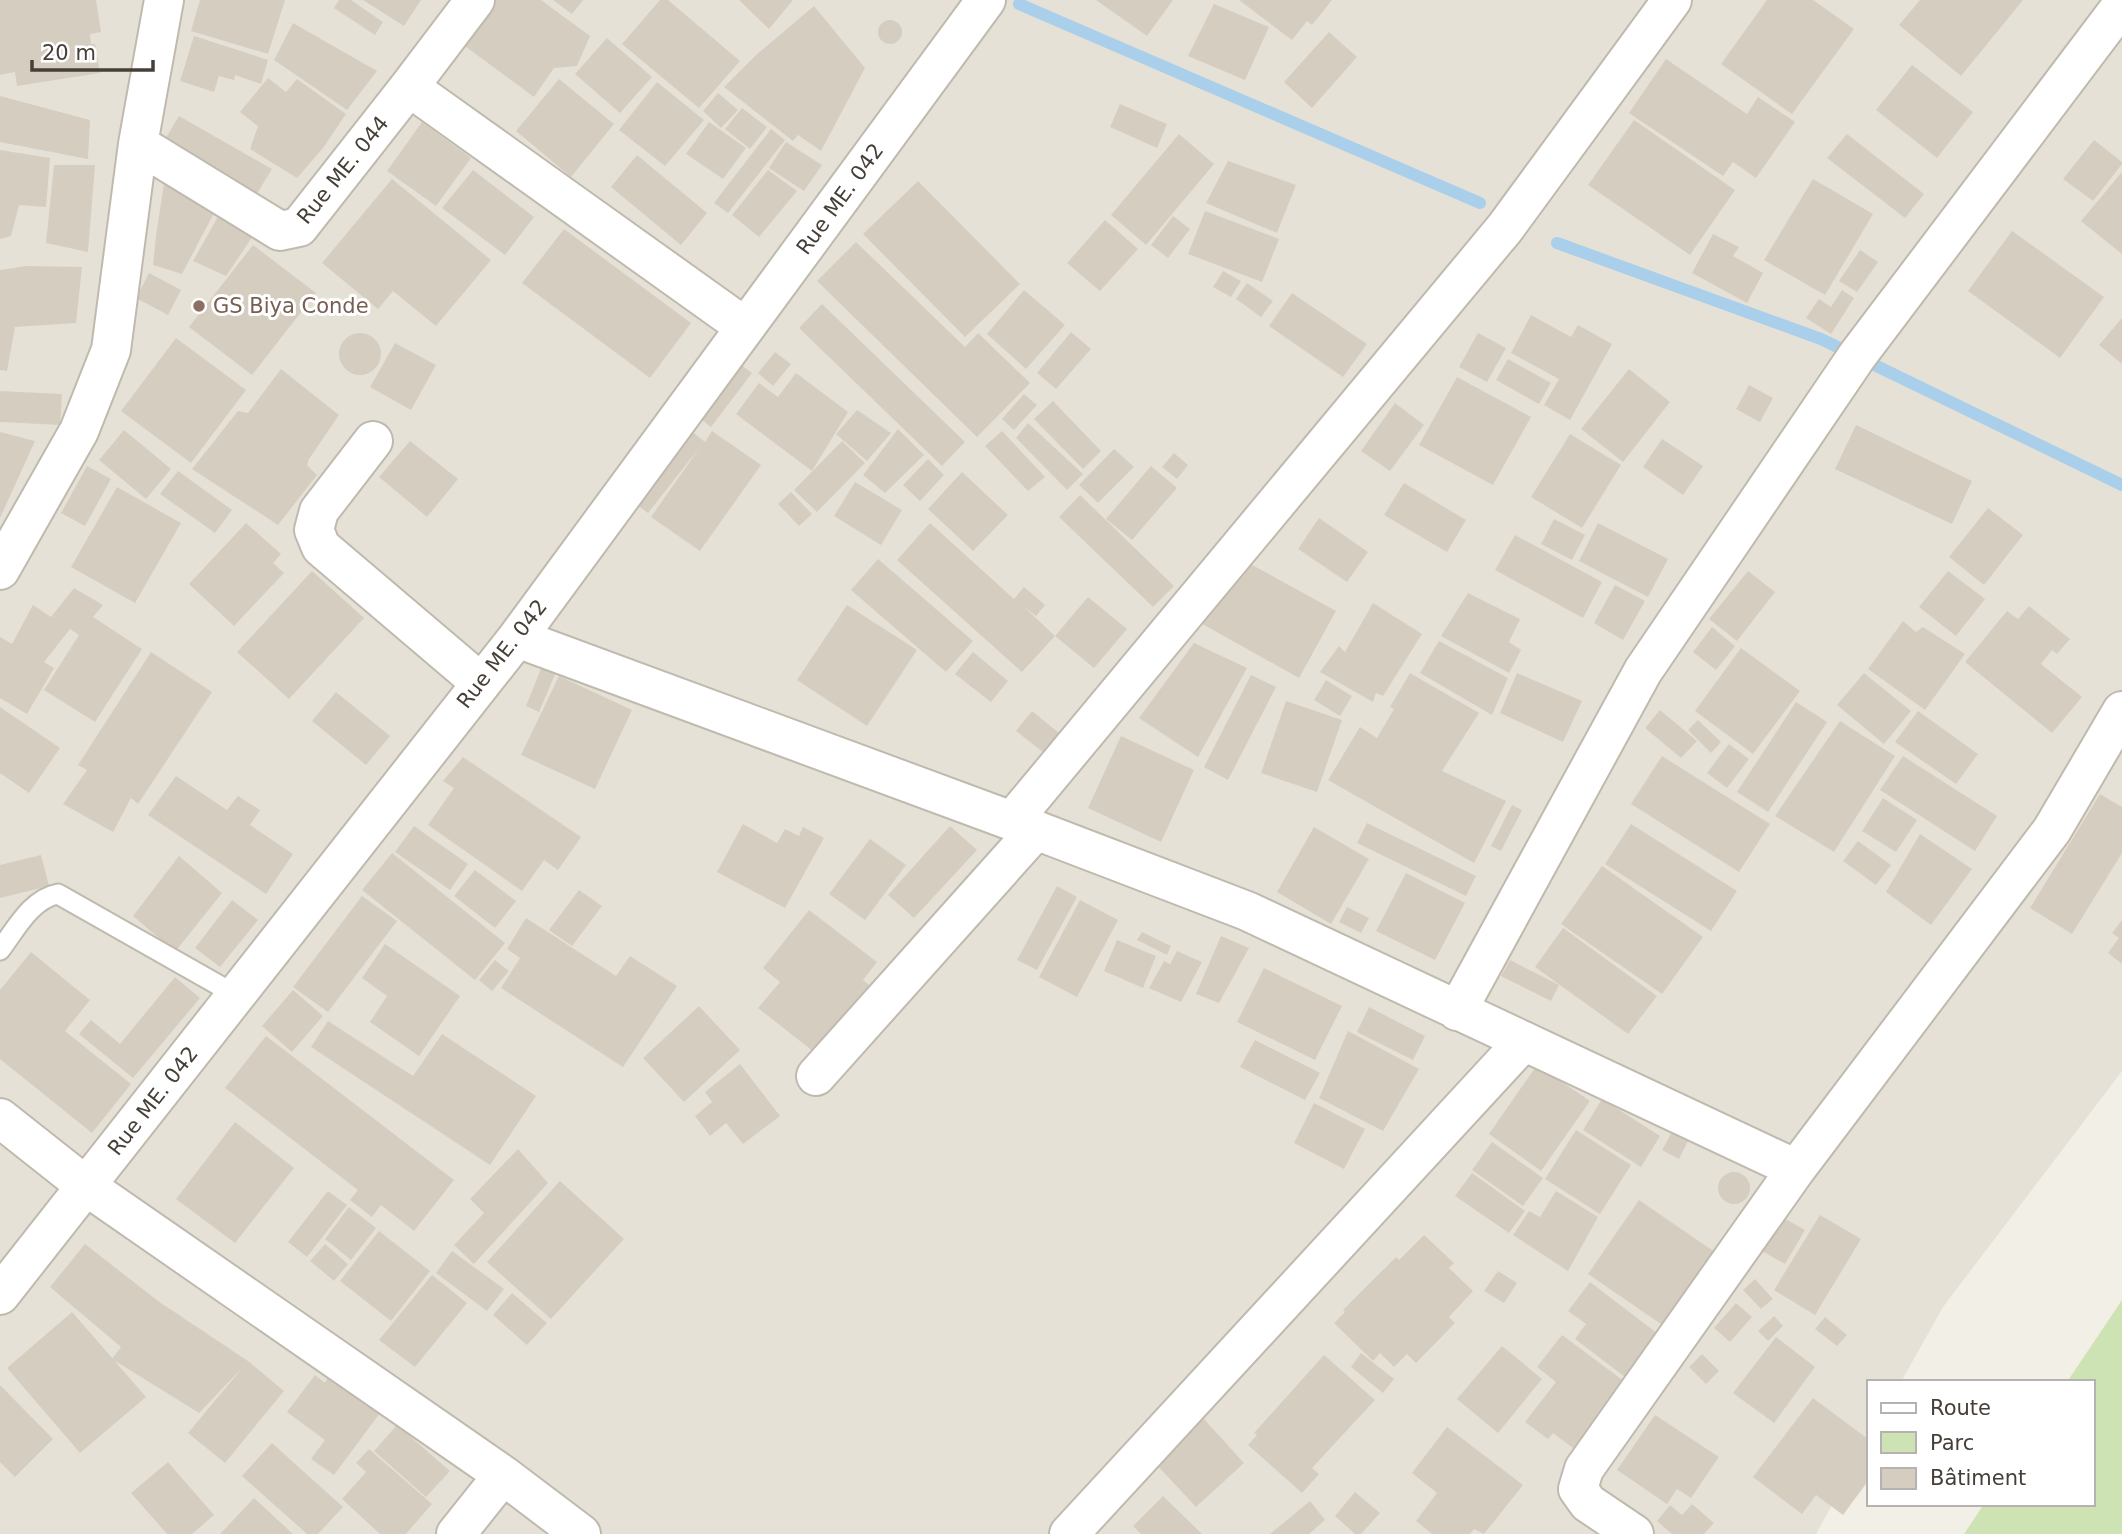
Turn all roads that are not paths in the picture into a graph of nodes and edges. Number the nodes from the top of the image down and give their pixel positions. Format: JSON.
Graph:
{"nodes":[{"id":1,"x":164,"y":0,"type":"edge"},
{"id":2,"x":475,"y":0,"type":"edge"},
{"id":3,"x":986,"y":0,"type":"edge"},
{"id":4,"x":1672,"y":0,"type":"edge"},
{"id":5,"x":2122,"y":5,"type":"edge"},
{"id":6,"x":409,"y":87,"type":"junction"},
{"id":7,"x":138,"y":144,"type":"junction"},
{"id":8,"x":745,"y":327,"type":"junction"},
{"id":9,"x":373,"y":441,"type":"dead end"},
{"id":10,"x":0,"y":570,"type":"edge"},
{"id":11,"x":517,"y":638,"type":"junction"},
{"id":12,"x":481,"y":683,"type":"junction"},
{"id":13,"x":2122,"y":711,"type":"edge"},
{"id":14,"x":1024,"y":826,"type":"junction"},
{"id":15,"x":0,"y":950,"type":"edge"},
{"id":16,"x":236,"y":995,"type":"junction"},
{"id":17,"x":1457,"y":1011,"type":"junction"},
{"id":18,"x":1524,"y":1041,"type":"junction"},
{"id":19,"x":816,"y":1076,"type":"dead end"},
{"id":20,"x":0,"y":1118,"type":"edge"},
{"id":21,"x":1796,"y":1168,"type":"junction"},
{"id":22,"x":86,"y":1186,"type":"junction"},
{"id":23,"x":0,"y":1294,"type":"edge"},
{"id":24,"x":503,"y":1475,"type":"junction"},
{"id":25,"x":1080,"y":1530,"type":"edge"},
{"id":26,"x":456,"y":1534,"type":"edge"},
{"id":27,"x":581,"y":1534,"type":"edge"},
{"id":28,"x":1634,"y":1534,"type":"edge"}],
"edges":[{"from":1,"to":7,"type":"street"},
{"from":2,"to":6,"type":"street","name":"Rue ME. 044"},
{"from":3,"to":8,"type":"street","name":"Rue ME. 042"},
{"from":4,"to":14,"type":"street"},
{"from":5,"to":17,"type":"street"},
{"from":6,"to":7,"type":"street","name":"Rue ME. 044"},
{"from":6,"to":8,"type":"street"},
{"from":7,"to":10,"type":"street"},
{"from":8,"to":11,"type":"street","name":"Rue ME. 042"},
{"from":9,"to":12,"type":"street"},
{"from":11,"to":12,"type":"street","name":"Rue ME. 042"},
{"from":11,"to":14,"type":"street"},
{"from":12,"to":16,"type":"street","name":"Rue ME. 042"},
{"from":13,"to":21,"type":"street"},
{"from":14,"to":17,"type":"street"},
{"from":14,"to":19,"type":"street"},
{"from":15,"to":16,"type":"lane"},
{"from":16,"to":22,"type":"street","name":"Rue ME. 042"},
{"from":17,"to":18,"type":"street"},
{"from":18,"to":21,"type":"street"},
{"from":18,"to":25,"type":"street"},
{"from":20,"to":22,"type":"street"},
{"from":21,"to":28,"type":"street"},
{"from":22,"to":23,"type":"street","name":"Rue ME. 042"},
{"from":22,"to":24,"type":"street"},
{"from":24,"to":26,"type":"street"},
{"from":24,"to":27,"type":"street"}]}
